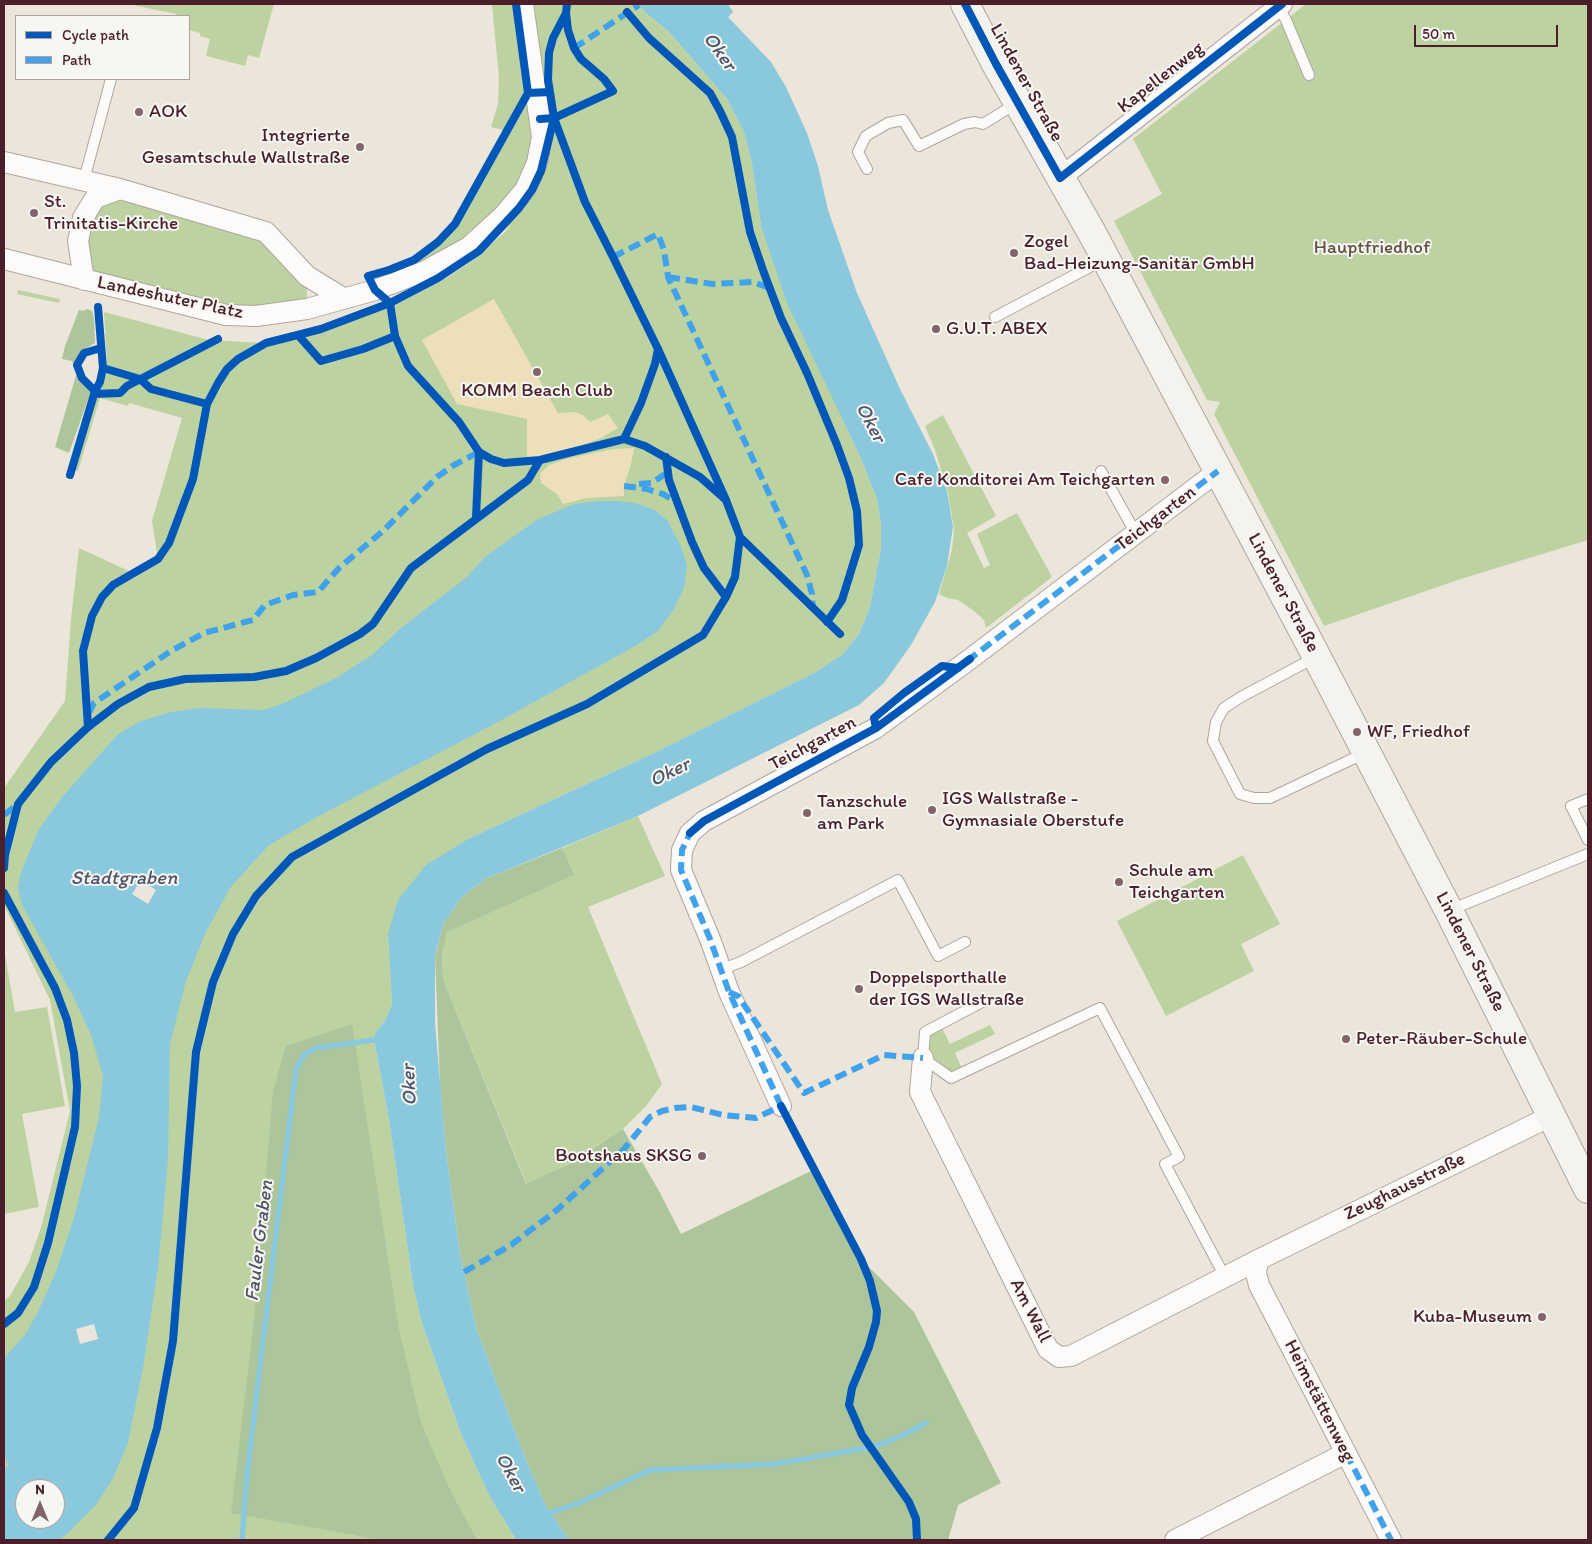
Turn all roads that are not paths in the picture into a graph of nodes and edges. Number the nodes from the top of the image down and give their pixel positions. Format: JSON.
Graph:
{"nodes":[{"id":1,"x":523,"y":4,"type":"edge"},
{"id":2,"x":965,"y":4,"type":"edge"},
{"id":3,"x":1280,"y":5,"type":"edge"},
{"id":4,"x":1309,"y":75,"type":"dead end"},
{"id":5,"x":111,"y":80,"type":"edge"},
{"id":6,"x":1018,"y":103,"type":"junction"},
{"id":7,"x":4,"y":162,"type":"edge"},
{"id":8,"x":867,"y":169,"type":"dead end"},
{"id":9,"x":1060,"y":178,"type":"junction"},
{"id":10,"x":84,"y":180,"type":"junction"},
{"id":11,"x":120,"y":189,"type":"junction"},
{"id":12,"x":1106,"y":258,"type":"junction"},
{"id":13,"x":4,"y":259,"type":"edge"},
{"id":14,"x":84,"y":280,"type":"junction"},
{"id":15,"x":343,"y":298,"type":"junction"},
{"id":16,"x":994,"y":317,"type":"dead end"},
{"id":17,"x":1218,"y":471,"type":"junction"},
{"id":18,"x":1101,"y":472,"type":"dead end"},
{"id":19,"x":1136,"y":534,"type":"junction"},
{"id":20,"x":1316,"y":657,"type":"junction"},
{"id":21,"x":1367,"y":752,"type":"junction"},
{"id":22,"x":1588,"y":799,"type":"edge"},
{"id":23,"x":1588,"y":840,"type":"edge"},
{"id":24,"x":1588,"y":854,"type":"edge"},
{"id":25,"x":1449,"y":911,"type":"junction"},
{"id":26,"x":965,"y":942,"type":"dead end"},
{"id":27,"x":720,"y":970,"type":"junction"},
{"id":28,"x":984,"y":1001,"type":"dead end"},
{"id":29,"x":923,"y":1058,"type":"junction"},
{"id":30,"x":781,"y":1106,"type":"dead end"},
{"id":31,"x":1552,"y":1115,"type":"junction"},
{"id":32,"x":1588,"y":1189,"type":"edge"},
{"id":33,"x":1258,"y":1260,"type":"junction"},
{"id":34,"x":1225,"y":1277,"type":"junction"},
{"id":35,"x":1346,"y":1453,"type":"junction"},
{"id":36,"x":1175,"y":1540,"type":"edge"},
{"id":37,"x":1391,"y":1540,"type":"edge"}],
"edges":[{"from":1,"to":15,"type":"street","name":"Landeshuter Platz"},
{"from":2,"to":6,"type":"main road","name":"Lindener Straße"},
{"from":3,"to":4,"type":"lane"},
{"from":3,"to":9,"type":"street","name":"Kapellenweg"},
{"from":5,"to":10,"type":"lane"},
{"from":6,"to":8,"type":"lane"},
{"from":6,"to":9,"type":"main road","name":"Lindener Straße"},
{"from":7,"to":10,"type":"street"},
{"from":9,"to":12,"type":"main road","name":"Lindener Straße"},
{"from":10,"to":11,"type":"street"},
{"from":11,"to":14,"type":"street","name":"Landeshuter Platz"},
{"from":11,"to":15,"type":"street"},
{"from":12,"to":16,"type":"lane"},
{"from":12,"to":17,"type":"main road","name":"Lindener Straße"},
{"from":13,"to":14,"type":"street","name":"Landeshuter Platz"},
{"from":14,"to":15,"type":"street","name":"Landeshuter Platz"},
{"from":17,"to":19,"type":"street","name":"Teichgarten"},
{"from":17,"to":20,"type":"main road","name":"Lindener Straße"},
{"from":18,"to":19,"type":"lane"},
{"from":19,"to":27,"type":"street","name":"Teichgarten"},
{"from":20,"to":21,"type":"main road","name":"Lindener Straße"},
{"from":20,"to":21,"type":"lane"},
{"from":21,"to":25,"type":"main road","name":"Lindener Straße"},
{"from":22,"to":23,"type":"lane"},
{"from":24,"to":25,"type":"lane"},
{"from":25,"to":31,"type":"main road","name":"Lindener Straße"},
{"from":26,"to":27,"type":"lane"},
{"from":27,"to":30,"type":"street","name":"Teichgarten"},
{"from":28,"to":29,"type":"lane"},
{"from":29,"to":34,"type":"lane"},
{"from":29,"to":34,"type":"street","name":"Am Wall"},
{"from":31,"to":32,"type":"main road","name":"Lindener Straße"},
{"from":31,"to":33,"type":"street","name":"Zeughausstraße"},
{"from":33,"to":34,"type":"street","name":"Am Wall"},
{"from":33,"to":35,"type":"street","name":"Heimstättenweg"},
{"from":35,"to":36,"type":"street"},
{"from":35,"to":37,"type":"street","name":"Heimstättenweg"}]}
